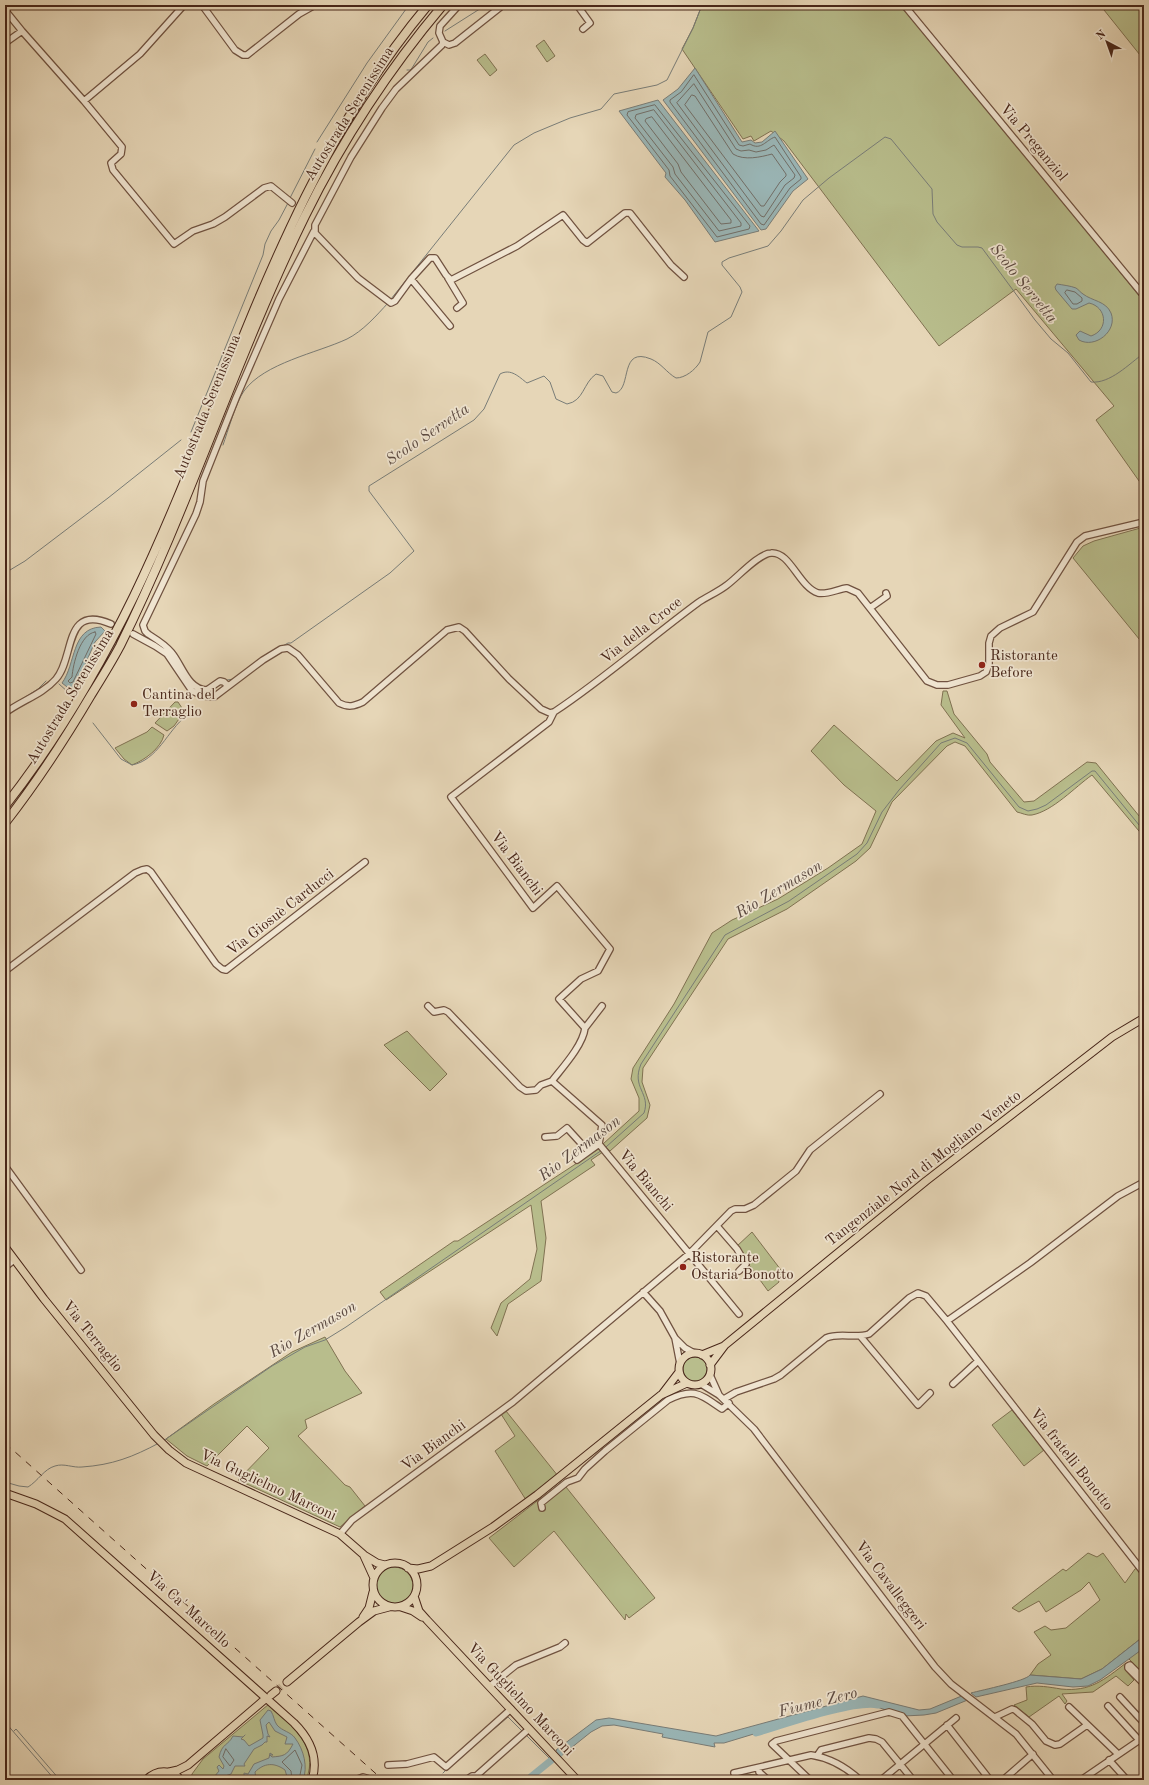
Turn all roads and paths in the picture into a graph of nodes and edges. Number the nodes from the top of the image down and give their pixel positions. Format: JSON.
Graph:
{"nodes":[{"id":1,"x":184,"y":5,"type":"edge"},
{"id":2,"x":202,"y":5,"type":"edge"},
{"id":3,"x":315,"y":5,"type":"edge"},
{"id":4,"x":423,"y":5,"type":"edge"},
{"id":5,"x":428,"y":5,"type":"edge"},
{"id":6,"x":443,"y":5,"type":"edge"},
{"id":7,"x":448,"y":5,"type":"edge"},
{"id":8,"x":459,"y":5,"type":"edge"},
{"id":9,"x":503,"y":5,"type":"edge"},
{"id":10,"x":577,"y":5,"type":"edge"},
{"id":11,"x":904,"y":5,"type":"edge"},
{"id":12,"x":5,"y":10,"type":"edge"},
{"id":13,"x":583,"y":29,"type":"dead end"},
{"id":14,"x":22,"y":31,"type":"junction"},
{"id":15,"x":412,"y":42,"type":"junction"},
{"id":16,"x":443,"y":42,"type":"junction"},
{"id":17,"x":5,"y":43,"type":"edge"},
{"id":18,"x":395,"y":48,"type":"junction"},
{"id":19,"x":84,"y":101,"type":"junction"},
{"id":20,"x":289,"y":202,"type":"dead end"},
{"id":21,"x":314,"y":231,"type":"junction"},
{"id":22,"x":684,"y":277,"type":"dead end"},
{"id":23,"x":448,"y":278,"type":"junction"},
{"id":24,"x":411,"y":279,"type":"junction"},
{"id":25,"x":1144,"y":296,"type":"edge"},
{"id":26,"x":457,"y":308,"type":"dead end"},
{"id":27,"x":450,"y":326,"type":"dead end"},
{"id":28,"x":1144,"y":522,"type":"edge"},
{"id":29,"x":886,"y":593,"type":"dead end"},
{"id":30,"x":870,"y":608,"type":"junction"},
{"id":31,"x":111,"y":624,"type":"dead end"},
{"id":32,"x":132,"y":634,"type":"dead end"},
{"id":33,"x":228,"y":686,"type":"junction"},
{"id":34,"x":554,"y":712,"type":"junction"},
{"id":35,"x":5,"y":713,"type":"edge"},
{"id":36,"x":5,"y":806,"type":"edge"},
{"id":37,"x":5,"y":823,"type":"edge"},
{"id":38,"x":365,"y":862,"type":"dead end"},
{"id":39,"x":5,"y":971,"type":"edge"},
{"id":40,"x":428,"y":1006,"type":"dead end"},
{"id":41,"x":602,"y":1006,"type":"dead end"},
{"id":42,"x":1144,"y":1018,"type":"edge"},
{"id":43,"x":585,"y":1028,"type":"junction"},
{"id":44,"x":552,"y":1081,"type":"junction"},
{"id":45,"x":880,"y":1094,"type":"dead end"},
{"id":46,"x":545,"y":1137,"type":"dead end"},
{"id":47,"x":599,"y":1145,"type":"junction"},
{"id":48,"x":588,"y":1152,"type":"junction"},
{"id":49,"x":577,"y":1160,"type":"dead end"},
{"id":50,"x":5,"y":1166,"type":"edge"},
{"id":51,"x":1144,"y":1182,"type":"edge"},
{"id":52,"x":717,"y":1226,"type":"junction"},
{"id":53,"x":5,"y":1247,"type":"edge"},
{"id":54,"x":690,"y":1253,"type":"junction"},
{"id":55,"x":14,"y":1260,"type":"junction"},
{"id":56,"x":5,"y":1267,"type":"edge"},
{"id":57,"x":81,"y":1270,"type":"dead end"},
{"id":58,"x":739,"y":1271,"type":"dead end"},
{"id":59,"x":643,"y":1292,"type":"junction"},
{"id":60,"x":739,"y":1314,"type":"dead end"},
{"id":61,"x":947,"y":1321,"type":"junction"},
{"id":62,"x":861,"y":1337,"type":"junction"},
{"id":63,"x":675,"y":1338,"type":"junction"},
{"id":64,"x":725,"y":1346,"type":"junction"},
{"id":65,"x":694,"y":1353,"type":"junction"},
{"id":66,"x":702,"y":1355,"type":"junction"},
{"id":67,"x":978,"y":1361,"type":"junction"},
{"id":68,"x":710,"y":1365,"type":"junction"},
{"id":69,"x":680,"y":1368,"type":"junction"},
{"id":70,"x":710,"y":1375,"type":"junction"},
{"id":71,"x":687,"y":1383,"type":"junction"},
{"id":72,"x":701,"y":1384,"type":"junction"},
{"id":73,"x":952,"y":1384,"type":"dead end"},
{"id":74,"x":930,"y":1393,"type":"dead end"},
{"id":75,"x":661,"y":1395,"type":"junction"},
{"id":76,"x":722,"y":1397,"type":"junction"},
{"id":77,"x":729,"y":1403,"type":"junction"},
{"id":78,"x":160,"y":1442,"type":"joint"},
{"id":79,"x":5,"y":1492,"type":"edge"},
{"id":80,"x":542,"y":1508,"type":"dead end"},
{"id":81,"x":340,"y":1534,"type":"junction"},
{"id":82,"x":364,"y":1555,"type":"junction"},
{"id":83,"x":385,"y":1565,"type":"junction"},
{"id":84,"x":431,"y":1566,"type":"junction"},
{"id":85,"x":408,"y":1568,"type":"junction"},
{"id":86,"x":1144,"y":1573,"type":"edge"},
{"id":87,"x":374,"y":1578,"type":"junction"},
{"id":88,"x":417,"y":1586,"type":"junction"},
{"id":89,"x":373,"y":1592,"type":"junction"},
{"id":90,"x":414,"y":1596,"type":"junction"},
{"id":91,"x":402,"y":1606,"type":"junction"},
{"id":92,"x":389,"y":1607,"type":"junction"},
{"id":93,"x":427,"y":1620,"type":"junction"},
{"id":94,"x":359,"y":1622,"type":"junction"},
{"id":95,"x":566,"y":1643,"type":"dead end"},
{"id":96,"x":1144,"y":1679,"type":"edge"},
{"id":97,"x":287,"y":1682,"type":"tunnel mouth"},
{"id":98,"x":1144,"y":1684,"type":"edge"},
{"id":99,"x":490,"y":1686,"type":"junction"},
{"id":100,"x":1120,"y":1697,"type":"dead end"},
{"id":101,"x":264,"y":1700,"type":"dead end"},
{"id":102,"x":1108,"y":1706,"type":"dead end"},
{"id":103,"x":1069,"y":1707,"type":"dead end"},
{"id":104,"x":510,"y":1710,"type":"junction"},
{"id":105,"x":995,"y":1717,"type":"junction"},
{"id":106,"x":956,"y":1718,"type":"dead end"},
{"id":107,"x":1144,"y":1723,"type":"edge"},
{"id":108,"x":947,"y":1725,"type":"junction"},
{"id":109,"x":1087,"y":1725,"type":"junction"},
{"id":110,"x":529,"y":1729,"type":"junction"},
{"id":111,"x":1141,"y":1738,"type":"edge"},
{"id":112,"x":925,"y":1744,"type":"junction"},
{"id":113,"x":1033,"y":1754,"type":"junction"},
{"id":114,"x":1118,"y":1754,"type":"junction"},
{"id":115,"x":817,"y":1756,"type":"junction"},
{"id":116,"x":790,"y":1760,"type":"junction"},
{"id":117,"x":1109,"y":1760,"type":"junction"},
{"id":118,"x":900,"y":1764,"type":"junction"},
{"id":119,"x":188,"y":1765,"type":"junction"},
{"id":120,"x":388,"y":1765,"type":"dead end"},
{"id":121,"x":759,"y":1768,"type":"junction"},
{"id":122,"x":170,"y":1772,"type":"junction"},
{"id":123,"x":734,"y":1773,"type":"dead end"},
{"id":124,"x":475,"y":1778,"type":"edge"},
{"id":125,"x":146,"y":1780,"type":"edge"},
{"id":126,"x":182,"y":1780,"type":"edge"},
{"id":127,"x":312,"y":1780,"type":"edge"},
{"id":128,"x":355,"y":1780,"type":"edge"},
{"id":129,"x":373,"y":1780,"type":"edge"},
{"id":130,"x":466,"y":1780,"type":"edge"},
{"id":131,"x":577,"y":1780,"type":"edge"},
{"id":132,"x":768,"y":1780,"type":"edge"},
{"id":133,"x":810,"y":1780,"type":"edge"},
{"id":134,"x":860,"y":1780,"type":"edge"},
{"id":135,"x":881,"y":1780,"type":"edge"},
{"id":136,"x":913,"y":1780,"type":"edge"},
{"id":137,"x":953,"y":1780,"type":"edge"},
{"id":138,"x":990,"y":1780,"type":"edge"},
{"id":139,"x":1003,"y":1780,"type":"edge"},
{"id":140,"x":1053,"y":1780,"type":"edge"},
{"id":141,"x":1082,"y":1780,"type":"edge"},
{"id":142,"x":1127,"y":1780,"type":"edge"}],
"edges":[{"from":1,"to":19,"type":"street"},
{"from":2,"to":3,"type":"street"},
{"from":4,"to":18,"type":"highway"},
{"from":5,"to":18,"type":"highway","name":"Autostrada Serenissima"},
{"from":6,"to":15,"type":"highway","name":"Autostrada Serenissima"},
{"from":7,"to":15,"type":"highway"},
{"from":8,"to":16,"type":"street"},
{"from":9,"to":16,"type":"street"},
{"from":10,"to":13,"type":"street"},
{"from":11,"to":25,"type":"street","name":"Via Preganziol"},
{"from":12,"to":14,"type":"street"},
{"from":14,"to":17,"type":"street"},
{"from":14,"to":19,"type":"street"},
{"from":15,"to":37,"type":"highway","name":"Autostrada Serenissima"},
{"from":16,"to":21,"type":"street"},
{"from":18,"to":36,"type":"highway","name":"Autostrada Serenissima"},
{"from":19,"to":20,"type":"street"},
{"from":21,"to":24,"type":"street"},
{"from":21,"to":33,"type":"street"},
{"from":22,"to":23,"type":"street"},
{"from":23,"to":24,"type":"street"},
{"from":23,"to":26,"type":"street"},
{"from":24,"to":27,"type":"street"},
{"from":28,"to":30,"type":"street","name":"Via della Croce"},
{"from":29,"to":30,"type":"street"},
{"from":30,"to":34,"type":"street","name":"Via della Croce"},
{"from":31,"to":35,"type":"street"},
{"from":32,"to":33,"type":"street"},
{"from":33,"to":34,"type":"street"},
{"from":34,"to":43,"type":"street","name":"Via Bianchi"},
{"from":38,"to":39,"type":"street","name":"Via Giosuè Carducci"},
{"from":40,"to":44,"type":"street"},
{"from":41,"to":43,"type":"street"},
{"from":42,"to":64,"type":"main road","name":"Tangenziale Nord di Mogliano Veneto"},
{"from":43,"to":44,"type":"street"},
{"from":44,"to":47,"type":"street","name":"Via Bianchi"},
{"from":45,"to":52,"type":"street","name":"Via Bianchi"},
{"from":46,"to":48,"type":"street"},
{"from":47,"to":48,"type":"street"},
{"from":47,"to":54,"type":"street","name":"Via Bianchi"},
{"from":48,"to":49,"type":"street"},
{"from":50,"to":57,"type":"street"},
{"from":51,"to":61,"type":"street"},
{"from":52,"to":54,"type":"street","name":"Via Bianchi"},
{"from":52,"to":58,"type":"street"},
{"from":53,"to":55,"type":"main road","name":"Via Terraglio"},
{"from":54,"to":59,"type":"street","name":"Via Bianchi"},
{"from":54,"to":60,"type":"street","name":"Via Bianchi"},
{"from":55,"to":56,"type":"street"},
{"from":55,"to":78,"type":"main road","name":"Via Terraglio"},
{"from":59,"to":63,"type":"street"},
{"from":59,"to":81,"type":"street","name":"Via Bianchi"},
{"from":61,"to":62,"type":"street","name":"Via fratelli Bonotto"},
{"from":61,"to":67,"type":"street","name":"Via fratelli Bonotto"},
{"from":62,"to":74,"type":"street"},
{"from":62,"to":76,"type":"street"},
{"from":63,"to":65,"type":"street"},
{"from":63,"to":69,"type":"street"},
{"from":64,"to":66,"type":"main road"},
{"from":64,"to":68,"type":"main road"},
{"from":65,"to":66,"type":"main road"},
{"from":65,"to":69,"type":"main road"},
{"from":66,"to":68,"type":"main road"},
{"from":67,"to":73,"type":"street"},
{"from":67,"to":86,"type":"street","name":"Via fratelli Bonotto"},
{"from":68,"to":70,"type":"main road"},
{"from":69,"to":71,"type":"main road"},
{"from":69,"to":75,"type":"main road"},
{"from":70,"to":72,"type":"main road"},
{"from":70,"to":76,"type":"street"},
{"from":71,"to":72,"type":"main road"},
{"from":71,"to":75,"type":"main road"},
{"from":72,"to":76,"type":"street","name":"Via Cavalleggeri"},
{"from":75,"to":84,"type":"main road"},
{"from":76,"to":77,"type":"street","name":"Via Cavalleggeri"},
{"from":77,"to":80,"type":"street"},
{"from":77,"to":105,"type":"street","name":"Via Cavalleggeri"},
{"from":78,"to":81,"type":"main road","name":"Via Guglielmo Marconi"},
{"from":79,"to":127,"type":"main road","name":"Via Ca' Marcello"},
{"from":81,"to":82,"type":"main road","name":"Via Guglielmo Marconi"},
{"from":82,"to":83,"type":"main road","name":"Via Guglielmo Marconi"},
{"from":82,"to":87,"type":"main road","name":"Via Guglielmo Marconi"},
{"from":83,"to":85,"type":"main road","name":"Via Guglielmo Marconi"},
{"from":83,"to":87,"type":"main road"},
{"from":84,"to":85,"type":"main road"},
{"from":84,"to":88,"type":"main road"},
{"from":85,"to":88,"type":"main road"},
{"from":87,"to":89,"type":"main road","name":"Via Guglielmo Marconi"},
{"from":88,"to":90,"type":"main road"},
{"from":89,"to":92,"type":"main road"},
{"from":89,"to":94,"type":"main road","name":"Via Guglielmo Marconi"},
{"from":90,"to":91,"type":"main road"},
{"from":90,"to":93,"type":"main road","name":"Via Guglielmo Marconi"},
{"from":91,"to":92,"type":"main road"},
{"from":91,"to":93,"type":"main road","name":"Via Guglielmo Marconi"},
{"from":92,"to":94,"type":"main road"},
{"from":93,"to":99,"type":"main road","name":"Via Guglielmo Marconi"},
{"from":94,"to":97,"type":"main road"},
{"from":95,"to":99,"type":"street"},
{"from":96,"to":98,"type":"street"},
{"from":99,"to":104,"type":"main road","name":"Via Guglielmo Marconi"},
{"from":100,"to":107,"type":"street"},
{"from":101,"to":119,"type":"main road"},
{"from":102,"to":111,"type":"street"},
{"from":103,"to":109,"type":"street"},
{"from":104,"to":110,"type":"main road","name":"Via Guglielmo Marconi"},
{"from":104,"to":120,"type":"street"},
{"from":105,"to":109,"type":"street"},
{"from":105,"to":113,"type":"street","name":"Via Cavalleggeri"},
{"from":106,"to":108,"type":"street"},
{"from":108,"to":112,"type":"street"},
{"from":108,"to":138,"type":"street"},
{"from":109,"to":114,"type":"street"},
{"from":110,"to":124,"type":"street"},
{"from":110,"to":131,"type":"main road","name":"Via Guglielmo Marconi"},
{"from":111,"to":114,"type":"street"},
{"from":112,"to":116,"type":"street"},
{"from":112,"to":118,"type":"street"},
{"from":112,"to":137,"type":"street"},
{"from":113,"to":139,"type":"street"},
{"from":113,"to":140,"type":"street","name":"Via Cavalleggeri"},
{"from":114,"to":117,"type":"street"},
{"from":115,"to":116,"type":"street"},
{"from":115,"to":118,"type":"street"},
{"from":115,"to":134,"type":"street"},
{"from":116,"to":121,"type":"street"},
{"from":116,"to":133,"type":"street"},
{"from":117,"to":141,"type":"street"},
{"from":117,"to":142,"type":"street"},
{"from":118,"to":135,"type":"street"},
{"from":118,"to":136,"type":"street"},
{"from":119,"to":122,"type":"main road"},
{"from":119,"to":126,"type":"main road"},
{"from":121,"to":123,"type":"street"},
{"from":121,"to":132,"type":"street"},
{"from":122,"to":125,"type":"main road"},
{"from":122,"to":126,"type":"main road"},
{"from":124,"to":130,"type":"street"},
{"from":128,"to":129,"type":"street"}]}
